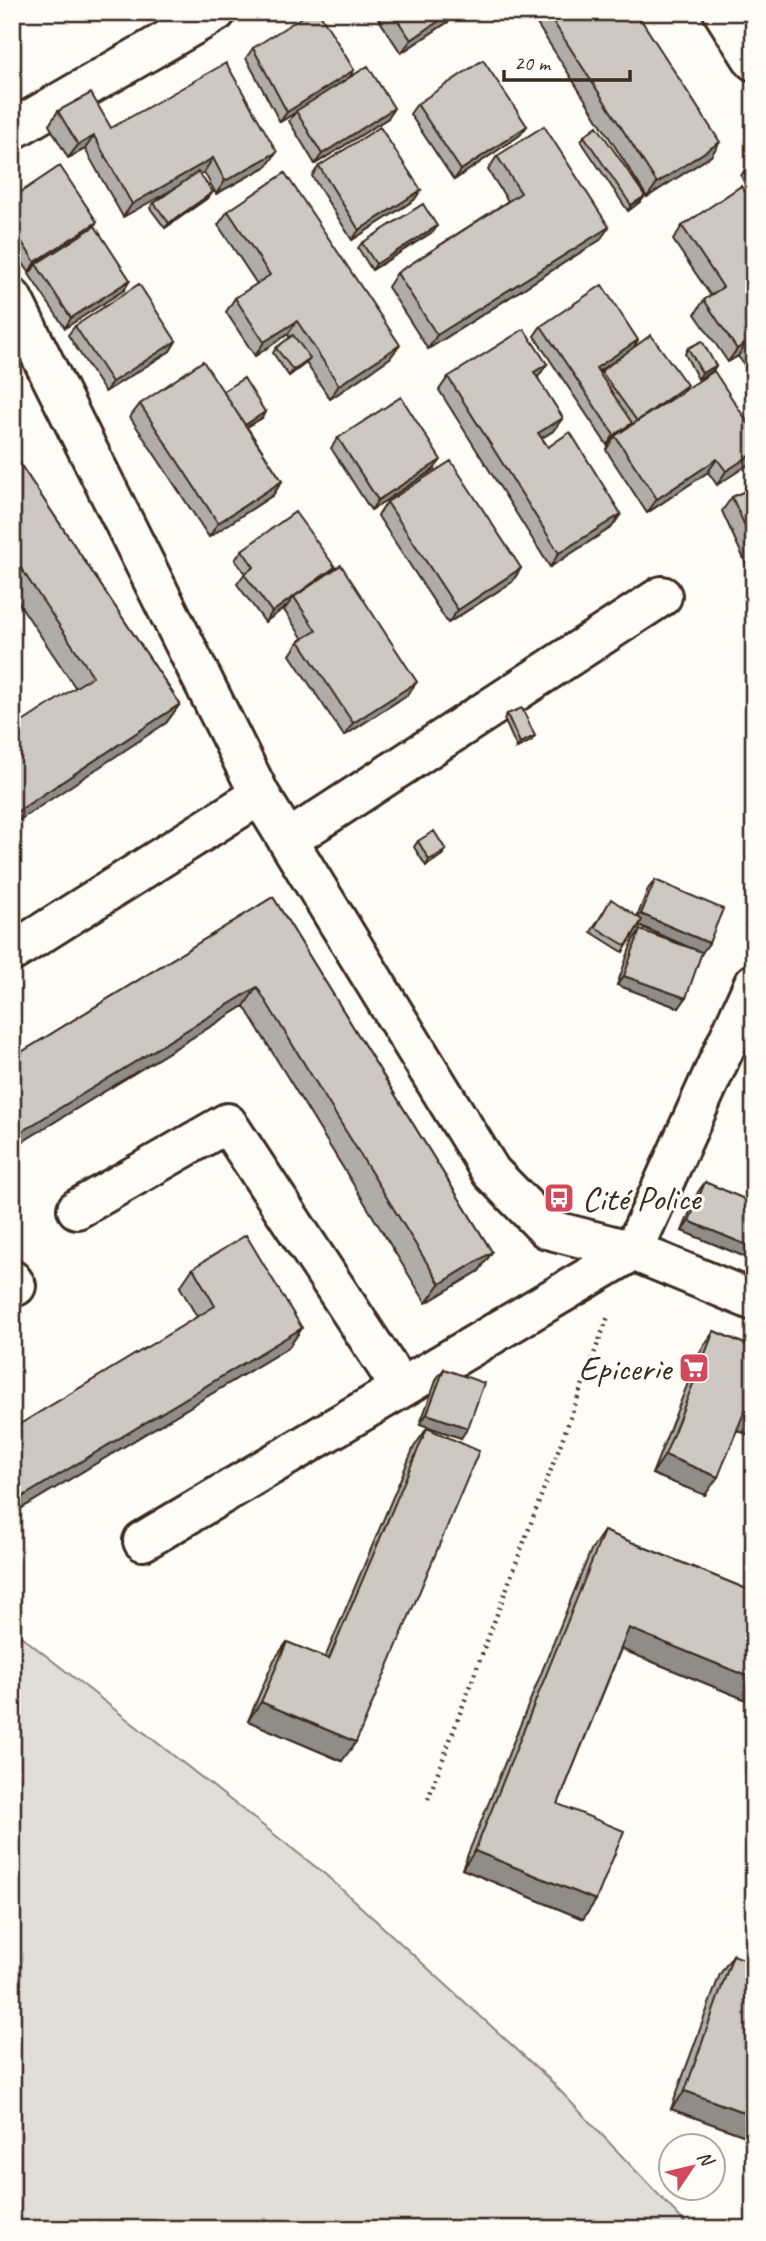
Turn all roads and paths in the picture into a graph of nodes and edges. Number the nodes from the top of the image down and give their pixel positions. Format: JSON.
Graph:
{"nodes":[{"id":1,"x":216,"y":12,"type":"edge"},
{"id":2,"x":723,"y":12,"type":"edge"},
{"id":3,"x":754,"y":61,"type":"edge"},
{"id":4,"x":12,"y":130,"type":"edge"},
{"id":5,"x":12,"y":298,"type":"edge"},
{"id":6,"x":663,"y":597,"type":"dead end"},
{"id":7,"x":260,"y":795,"type":"junction"},
{"id":8,"x":288,"y":840,"type":"junction"},
{"id":9,"x":12,"y":952,"type":"edge"},
{"id":10,"x":754,"y":984,"type":"edge"},
{"id":11,"x":78,"y":1209,"type":"dead end"},
{"id":12,"x":633,"y":1251,"type":"junction"},
{"id":13,"x":754,"y":1301,"type":"edge"},
{"id":14,"x":401,"y":1388,"type":"junction"},
{"id":15,"x":143,"y":1541,"type":"dead end"},
{"id":16,"x":428,"y":1799,"type":"dead end"}],
"edges":[{"from":1,"to":4,"type":"street"},
{"from":2,"to":3,"type":"street"},
{"from":5,"to":7,"type":"street"},
{"from":6,"to":8,"type":"street"},
{"from":7,"to":8,"type":"street"},
{"from":7,"to":9,"type":"street"},
{"from":8,"to":12,"type":"street"},
{"from":10,"to":12,"type":"street"},
{"from":11,"to":14,"type":"street"},
{"from":12,"to":13,"type":"street"},
{"from":12,"to":14,"type":"street"},
{"from":12,"to":16,"type":"path"},
{"from":14,"to":15,"type":"street"}]}
